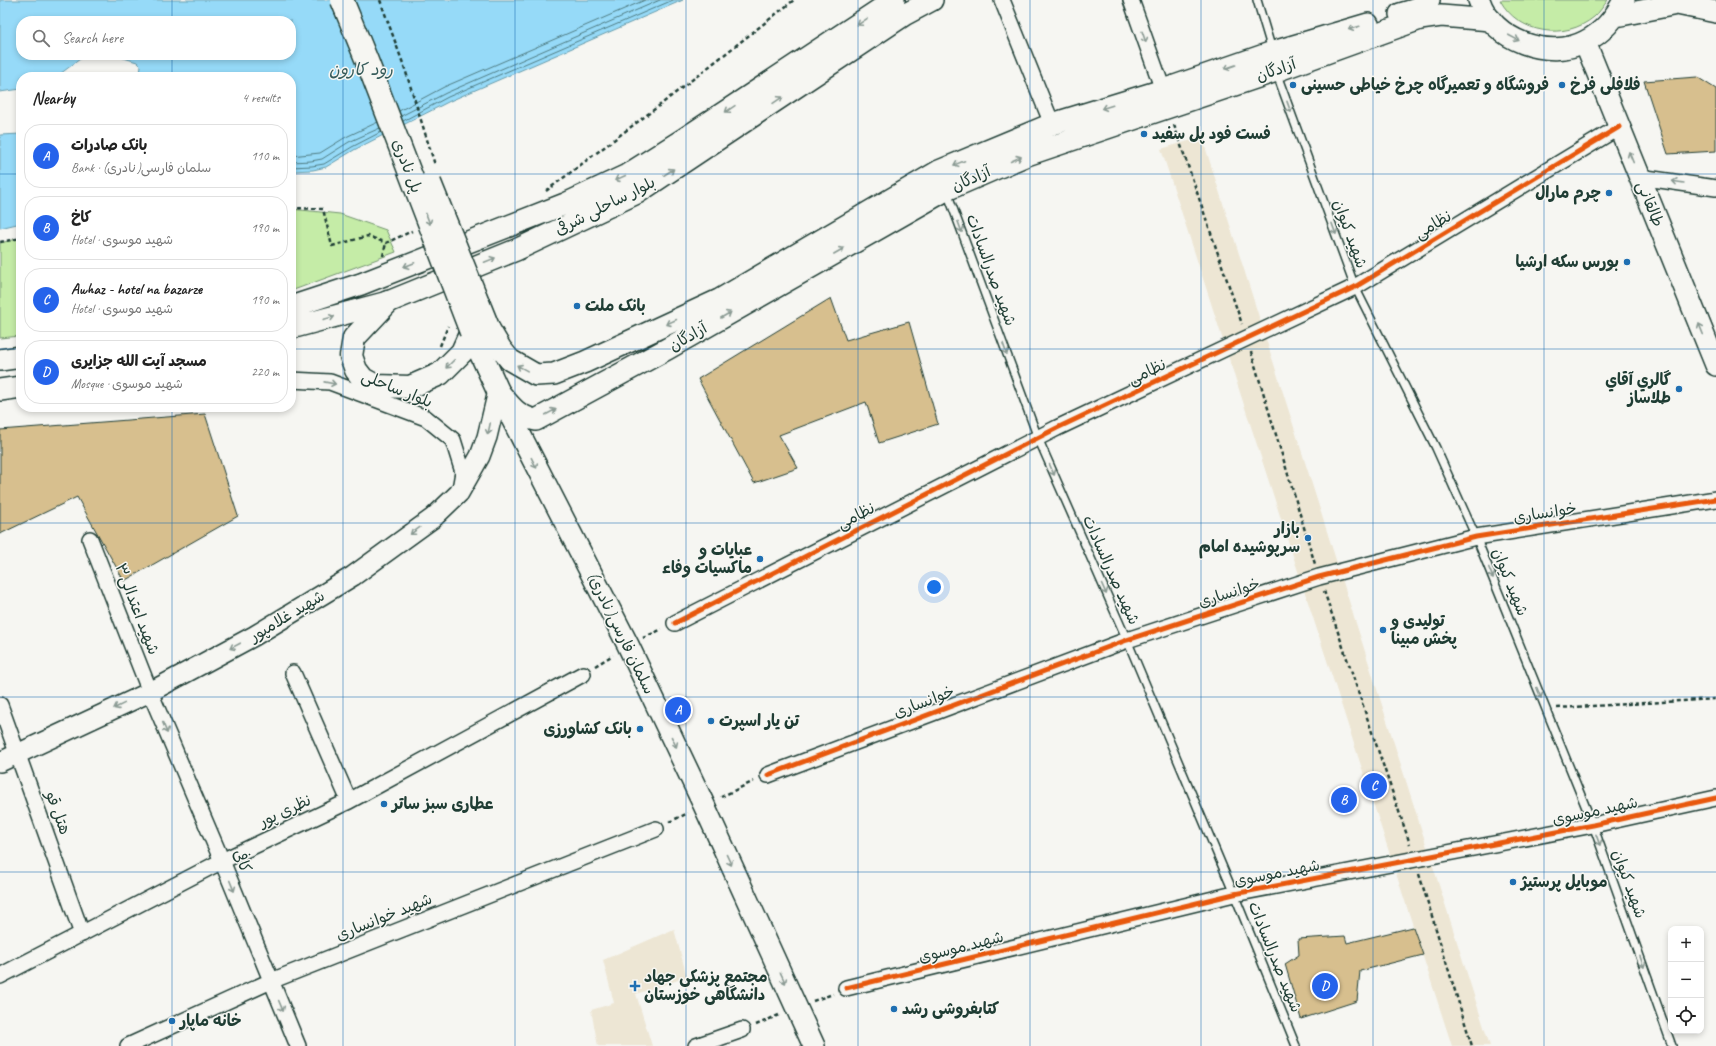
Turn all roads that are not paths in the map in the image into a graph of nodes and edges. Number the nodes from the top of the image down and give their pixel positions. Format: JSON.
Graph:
{"nodes":[{"id":1,"x":342,"y":0,"type":"edge"},
{"id":2,"x":356,"y":0,"type":"edge"},
{"id":3,"x":894,"y":0,"type":"edge"},
{"id":4,"x":932,"y":0,"type":"edge"},
{"id":5,"x":1002,"y":0,"type":"edge"},
{"id":6,"x":1131,"y":0,"type":"edge"},
{"id":7,"x":1257,"y":0,"type":"edge"},
{"id":8,"x":1429,"y":0,"type":"edge"},
{"id":9,"x":1479,"y":0,"type":"edge"},
{"id":10,"x":1620,"y":8,"type":"edge"},
{"id":11,"x":1716,"y":12,"type":"edge"},
{"id":12,"x":1491,"y":20,"type":"junction"},
{"id":13,"x":1585,"y":42,"type":"junction"},
{"id":14,"x":1274,"y":61,"type":"junction"},
{"id":15,"x":1163,"y":90,"type":"junction"},
{"id":16,"x":1052,"y":124,"type":"junction"},
{"id":17,"x":1620,"y":127,"type":"junction"},
{"id":18,"x":1639,"y":177,"type":"junction"},
{"id":19,"x":1716,"y":188,"type":"edge"},
{"id":20,"x":946,"y":190,"type":"junction"},
{"id":21,"x":1355,"y":287,"type":"junction"},
{"id":22,"x":388,"y":302,"type":"junction"},
{"id":23,"x":296,"y":305,"type":"edge"},
{"id":24,"x":296,"y":327,"type":"edge"},
{"id":25,"x":479,"y":330,"type":"junction"},
{"id":26,"x":16,"y":358,"type":"edge"},
{"id":27,"x":0,"y":360,"type":"edge"},
{"id":28,"x":1716,"y":365,"type":"edge"},
{"id":29,"x":296,"y":380,"type":"edge"},
{"id":30,"x":16,"y":388,"type":"edge"},
{"id":31,"x":0,"y":390,"type":"edge"},
{"id":32,"x":498,"y":391,"type":"junction"},
{"id":33,"x":1038,"y":438,"type":"junction"},
{"id":34,"x":459,"y":493,"type":"junction"},
{"id":35,"x":1716,"y":499,"type":"edge"},
{"id":36,"x":1476,"y":536,"type":"junction"},
{"id":37,"x":90,"y":538,"type":"dead end"},
{"id":38,"x":675,"y":623,"type":"dead end"},
{"id":39,"x":1127,"y":640,"type":"junction"},
{"id":40,"x":294,"y":673,"type":"dead end"},
{"id":41,"x":583,"y":674,"type":"dead end"},
{"id":42,"x":150,"y":692,"type":"junction"},
{"id":43,"x":0,"y":705,"type":"edge"},
{"id":44,"x":18,"y":755,"type":"junction"},
{"id":45,"x":0,"y":762,"type":"edge"},
{"id":46,"x":768,"y":775,"type":"dead end"},
{"id":47,"x":1716,"y":798,"type":"edge"},
{"id":48,"x":349,"y":801,"type":"junction"},
{"id":49,"x":1593,"y":825,"type":"junction"},
{"id":50,"x":656,"y":828,"type":"dead end"},
{"id":51,"x":222,"y":861,"type":"junction"},
{"id":52,"x":1234,"y":894,"type":"junction"},
{"id":53,"x":82,"y":934,"type":"junction"},
{"id":54,"x":0,"y":976,"type":"edge"},
{"id":55,"x":271,"y":981,"type":"junction"},
{"id":56,"x":846,"y":988,"type":"dead end"},
{"id":57,"x":742,"y":1030,"type":"dead end"},
{"id":58,"x":128,"y":1046,"type":"edge"},
{"id":59,"x":298,"y":1046,"type":"edge"},
{"id":60,"x":696,"y":1046,"type":"edge"},
{"id":61,"x":814,"y":1046,"type":"edge"},
{"id":62,"x":1296,"y":1046,"type":"edge"},
{"id":63,"x":1672,"y":1046,"type":"edge"}],
"edges":[{"from":1,"to":25,"type":"main road","name":"پل نادری","one_way":true,"bridge":true},
{"from":2,"to":25,"type":"main road","name":"پل نادری","bridge":true},
{"from":3,"to":23,"type":"main road","name":"بلوار ساحلی شرقی","one_way":true},
{"from":22,"to":4,"type":"main road","name":"بلوار ساحلی شرقی","one_way":true},
{"from":5,"to":16,"type":"street"},
{"from":6,"to":15,"type":"street","one_way":true},
{"from":7,"to":14,"type":"lane","name":"شهید کیوان"},
{"from":8,"to":14,"type":"main road","name":"آزادگان","one_way":true},
{"from":9,"to":12,"type":"main road"},
{"from":10,"to":11,"type":"main road"},
{"from":10,"to":13,"type":"main road"},
{"from":12,"to":13,"type":"main road","one_way":true},
{"from":12,"to":14,"type":"main road","name":"آزادگان"},
{"from":13,"to":17,"type":"main road","name":"طالقانی"},
{"from":14,"to":15,"type":"main road","name":"آزادگان","one_way":true},
{"from":20,"to":14,"type":"main road","name":"آزادگان","one_way":true},
{"from":14,"to":21,"type":"lane","name":"شهید کیوان","one_way":true},
{"from":15,"to":16,"type":"main road","name":"آزادگان","one_way":true},
{"from":16,"to":25,"type":"main road","name":"آزادگان","one_way":true},
{"from":18,"to":17,"type":"main road","name":"طالقانی","one_way":true},
{"from":17,"to":21,"type":"street","name":"نظامی"},
{"from":19,"to":18,"type":"street","one_way":true},
{"from":28,"to":18,"type":"main road","name":"طالقانی","one_way":true},
{"from":32,"to":20,"type":"main road","name":"آزادگان","one_way":true},
{"from":20,"to":33,"type":"lane","name":"شهید صدرالسادات","one_way":true},
{"from":21,"to":33,"type":"street","name":"نظامی"},
{"from":21,"to":36,"type":"lane","name":"شهید کیوان"},
{"from":24,"to":22,"type":"main road","name":"بلوار ساحلی شرقی","one_way":true},
{"from":25,"to":22,"type":"main road","one_way":true},
{"from":25,"to":32,"type":"main road","name":"سلمان فارسی(نادری)"},
{"from":26,"to":27,"type":"main road"},
{"from":29,"to":34,"type":"street","name":"بلوار ساحلی","one_way":true},
{"from":30,"to":31,"type":"main road"},
{"from":32,"to":34,"type":"street","name":"شهید غلامپور","one_way":true},
{"from":32,"to":61,"type":"main road","name":"سلمان فارسی(نادری)","one_way":true},
{"from":33,"to":38,"type":"street","name":"نظامی"},
{"from":33,"to":39,"type":"lane","name":"شهید صدرالسادات","one_way":true},
{"from":34,"to":42,"type":"street","name":"شهید غلامپور","one_way":true},
{"from":35,"to":36,"type":"street","name":"خوانساری"},
{"from":36,"to":39,"type":"street","name":"خوانساری"},
{"from":36,"to":49,"type":"lane","name":"شهید کیوان","one_way":true},
{"from":37,"to":42,"type":"street","name":"شهید اعتدالی۳"},
{"from":39,"to":46,"type":"street","name":"خوانساری"},
{"from":39,"to":52,"type":"lane","name":"شهید صدرالسادات"},
{"from":40,"to":48,"type":"street"},
{"from":41,"to":48,"type":"street","name":"نظری پور"},
{"from":42,"to":44,"type":"street","name":"شهید غلامپور","one_way":true},
{"from":42,"to":51,"type":"street","name":"کافی","one_way":true},
{"from":43,"to":44,"type":"street","name":"هتل قو"},
{"from":44,"to":45,"type":"street","name":"شهید غلامپور"},
{"from":44,"to":53,"type":"street","name":"هتل قو"},
{"from":47,"to":49,"type":"street","name":"شهید موسوی"},
{"from":48,"to":51,"type":"street","name":"نظری پور"},
{"from":49,"to":52,"type":"street","name":"شهید موسوی"},
{"from":49,"to":63,"type":"lane","name":"شهید کیوان","one_way":true},
{"from":50,"to":55,"type":"street","name":"شهید خوانساری"},
{"from":51,"to":53,"type":"street","name":"نظری پور"},
{"from":51,"to":55,"type":"street","name":"کافی","one_way":true},
{"from":52,"to":56,"type":"street","name":"شهید موسوی"},
{"from":52,"to":62,"type":"lane","name":"شهید صدرالسادات"},
{"from":53,"to":54,"type":"street","name":"نظری پور"},
{"from":55,"to":58,"type":"street","name":"شهید خوانساری"},
{"from":55,"to":59,"type":"street","name":"کافی","one_way":true},
{"from":57,"to":60,"type":"street"}]}
